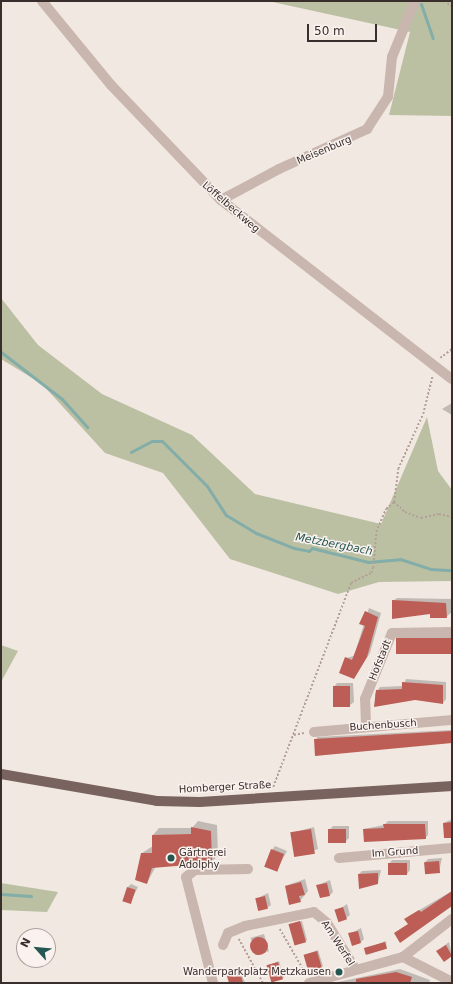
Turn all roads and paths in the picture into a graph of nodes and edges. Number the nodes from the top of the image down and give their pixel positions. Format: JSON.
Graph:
{"nodes":[{"id":1,"x":42,"y":1,"type":"edge"},
{"id":2,"x":415,"y":1,"type":"edge"},
{"id":3,"x":444,"y":1,"type":"edge"},
{"id":4,"x":452,"y":6,"type":"edge"},
{"id":5,"x":221,"y":200,"type":"junction"},
{"id":6,"x":452,"y":349,"type":"edge"},
{"id":7,"x":436,"y":366,"type":"junction"},
{"id":8,"x":452,"y":379,"type":"edge"},
{"id":9,"x":394,"y":502,"type":"junction"},
{"id":10,"x":452,"y":517,"type":"edge"},
{"id":11,"x":452,"y":632,"type":"edge"},
{"id":12,"x":452,"y":720,"type":"edge"},
{"id":13,"x":366,"y":725,"type":"junction"},
{"id":14,"x":314,"y":732,"type":"dead end"},
{"id":15,"x":1,"y":774,"type":"edge"},
{"id":16,"x":452,"y":786,"type":"edge"},
{"id":17,"x":269,"y":797,"type":"junction"},
{"id":18,"x":452,"y":848,"type":"edge"},
{"id":19,"x":339,"y":858,"type":"dead end"},
{"id":20,"x":248,"y":869,"type":"dead end"},
{"id":21,"x":274,"y":918,"type":"junction"},
{"id":22,"x":452,"y":919,"type":"edge"},
{"id":23,"x":234,"y":931,"type":"junction"},
{"id":24,"x":223,"y":945,"type":"dead end"},
{"id":25,"x":403,"y":957,"type":"junction"},
{"id":26,"x":356,"y":970,"type":"junction"},
{"id":27,"x":325,"y":981,"type":"edge"},
{"id":28,"x":445,"y":981,"type":"edge"},
{"id":29,"x":213,"y":983,"type":"edge"},
{"id":30,"x":264,"y":983,"type":"edge"},
{"id":31,"x":310,"y":983,"type":"edge"}],
"edges":[{"from":1,"to":5,"type":"street","name":"Löffelbeckweg"},
{"from":2,"to":5,"type":"street","name":"Meisenburg"},
{"from":3,"to":4,"type":"path"},
{"from":5,"to":7,"type":"street","name":"Löffelbeckweg"},
{"from":6,"to":7,"type":"path"},
{"from":7,"to":8,"type":"street","name":"Löffelbeckweg"},
{"from":7,"to":9,"type":"path"},
{"from":9,"to":10,"type":"path"},
{"from":9,"to":17,"type":"path"},
{"from":11,"to":13,"type":"street","name":"Hofstadt"},
{"from":12,"to":13,"type":"street","name":"Buchenbusch"},
{"from":13,"to":14,"type":"street","name":"Buchenbusch"},
{"from":15,"to":17,"type":"main road","name":"Homberger Straße"},
{"from":16,"to":17,"type":"main road","name":"Homberger Straße"},
{"from":18,"to":19,"type":"street","name":"Im Grund"},
{"from":20,"to":29,"type":"street"},
{"from":21,"to":23,"type":"street","name":"Am Werfel"},
{"from":21,"to":26,"type":"street","name":"Am Werfel"},
{"from":21,"to":31,"type":"path"},
{"from":22,"to":25,"type":"street"},
{"from":23,"to":24,"type":"street"},
{"from":23,"to":30,"type":"path"},
{"from":25,"to":26,"type":"street"},
{"from":25,"to":28,"type":"street"},
{"from":26,"to":27,"type":"street"},
{"from":27,"to":31,"type":"street"}]}
